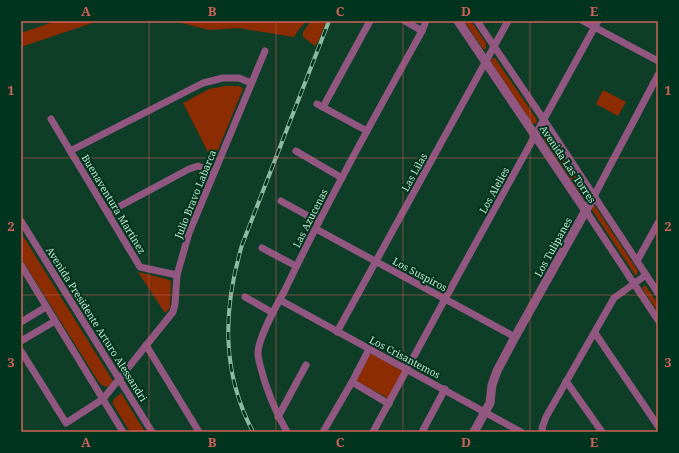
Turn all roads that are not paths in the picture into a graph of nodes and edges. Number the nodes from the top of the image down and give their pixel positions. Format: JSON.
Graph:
{"nodes":[{"id":1,"x":370,"y":21,"type":"edge"},
{"id":2,"x":405,"y":21,"type":"edge"},
{"id":3,"x":426,"y":21,"type":"edge"},
{"id":4,"x":458,"y":21,"type":"edge"},
{"id":5,"x":476,"y":21,"type":"edge"},
{"id":6,"x":508,"y":21,"type":"edge"},
{"id":7,"x":583,"y":21,"type":"edge"},
{"id":8,"x":596,"y":24,"type":"edge"},
{"id":9,"x":422,"y":31,"type":"junction"},
{"id":10,"x":494,"y":46,"type":"junction"},
{"id":11,"x":265,"y":51,"type":"dead end"},
{"id":12,"x":658,"y":61,"type":"edge"},
{"id":13,"x":486,"y":62,"type":"junction"},
{"id":14,"x":658,"y":75,"type":"edge"},
{"id":15,"x":251,"y":83,"type":"junction"},
{"id":16,"x":51,"y":119,"type":"dead end"},
{"id":17,"x":544,"y":120,"type":"junction"},
{"id":18,"x":367,"y":131,"type":"junction"},
{"id":19,"x":536,"y":136,"type":"junction"},
{"id":20,"x":70,"y":150,"type":"junction"},
{"id":21,"x":296,"y":151,"type":"dead end"},
{"id":22,"x":214,"y":172,"type":"junction"},
{"id":23,"x":342,"y":178,"type":"junction"},
{"id":24,"x":594,"y":196,"type":"junction"},
{"id":25,"x":281,"y":201,"type":"dead end"},
{"id":26,"x":586,"y":211,"type":"junction"},
{"id":27,"x":109,"y":212,"type":"junction"},
{"id":28,"x":658,"y":223,"type":"edge"},
{"id":29,"x":22,"y":226,"type":"edge"},
{"id":30,"x":317,"y":226,"type":"junction"},
{"id":31,"x":262,"y":248,"type":"dead end"},
{"id":32,"x":637,"y":261,"type":"junction"},
{"id":33,"x":376,"y":262,"type":"junction"},
{"id":34,"x":21,"y":265,"type":"edge"},
{"id":35,"x":296,"y":266,"type":"junction"},
{"id":36,"x":178,"y":275,"type":"junction"},
{"id":37,"x":646,"y":275,"type":"junction"},
{"id":38,"x":634,"y":284,"type":"junction"},
{"id":39,"x":658,"y":293,"type":"edge"},
{"id":40,"x":245,"y":297,"type":"dead end"},
{"id":41,"x":445,"y":299,"type":"junction"},
{"id":42,"x":280,"y":300,"type":"junction"},
{"id":43,"x":46,"y":306,"type":"junction"},
{"id":44,"x":273,"y":313,"type":"junction"},
{"id":45,"x":55,"y":320,"type":"junction"},
{"id":46,"x":658,"y":320,"type":"edge"},
{"id":47,"x":21,"y":322,"type":"edge"},
{"id":48,"x":337,"y":332,"type":"junction"},
{"id":49,"x":595,"y":333,"type":"junction"},
{"id":50,"x":515,"y":337,"type":"junction"},
{"id":51,"x":21,"y":341,"type":"edge"},
{"id":52,"x":146,"y":345,"type":"junction"},
{"id":53,"x":369,"y":349,"type":"junction"},
{"id":54,"x":21,"y":351,"type":"edge"},
{"id":55,"x":306,"y":365,"type":"dead end"},
{"id":56,"x":408,"y":369,"type":"junction"},
{"id":57,"x":119,"y":379,"type":"junction"},
{"id":58,"x":566,"y":381,"type":"junction"},
{"id":59,"x":352,"y":382,"type":"junction"},
{"id":60,"x":445,"y":389,"type":"junction"},
{"id":61,"x":104,"y":400,"type":"junction"},
{"id":62,"x":389,"y":404,"type":"junction"},
{"id":63,"x":486,"y":412,"type":"junction"},
{"id":64,"x":278,"y":416,"type":"junction"},
{"id":65,"x":658,"y":426,"type":"edge"},
{"id":66,"x":123,"y":432,"type":"edge"},
{"id":67,"x":152,"y":432,"type":"edge"},
{"id":68,"x":199,"y":432,"type":"edge"},
{"id":69,"x":287,"y":432,"type":"edge"},
{"id":70,"x":322,"y":432,"type":"edge"},
{"id":71,"x":373,"y":432,"type":"edge"},
{"id":72,"x":422,"y":432,"type":"edge"},
{"id":73,"x":474,"y":432,"type":"edge"},
{"id":74,"x":521,"y":432,"type":"edge"},
{"id":75,"x":542,"y":432,"type":"edge"},
{"id":76,"x":602,"y":432,"type":"edge"}],
"edges":[{"from":1,"to":18,"type":"street"},
{"from":2,"to":9,"type":"street"},
{"from":3,"to":9,"type":"street","name":"Las Azucenas"},
{"from":4,"to":13,"type":"street","name":"Avenida Las Torres"},
{"from":5,"to":10,"type":"street","name":"Avenida Las Torres"},
{"from":6,"to":10,"type":"street","name":"Las Lilas"},
{"from":7,"to":8,"type":"street"},
{"from":8,"to":12,"type":"street"},
{"from":8,"to":17,"type":"street","name":"Los Alelies"},
{"from":9,"to":18,"type":"street","name":"Las Azucenas"},
{"from":10,"to":13,"type":"street","name":"Las Lilas"},
{"from":10,"to":17,"type":"street","name":"Avenida Las Torres"},
{"from":11,"to":15,"type":"street","name":"Julio Bravo Labarca"},
{"from":13,"to":19,"type":"street","name":"Avenida Las Torres"},
{"from":13,"to":33,"type":"street","name":"Las Lilas"},
{"from":14,"to":24,"type":"street","name":"Los Tulipanes"},
{"from":15,"to":20,"type":"street"},
{"from":15,"to":22,"type":"street","name":"Julio Bravo Labarca"},
{"from":16,"to":20,"type":"street","name":"Buenaventura Martínez"},
{"from":17,"to":19,"type":"street","name":"Los Alelies"},
{"from":17,"to":24,"type":"street","name":"Avenida Las Torres"},
{"from":18,"to":23,"type":"street","name":"Las Azucenas"},
{"from":19,"to":26,"type":"street","name":"Avenida Las Torres"},
{"from":19,"to":41,"type":"street","name":"Los Alelies"},
{"from":20,"to":27,"type":"street","name":"Buenaventura Martínez"},
{"from":21,"to":23,"type":"street"},
{"from":22,"to":27,"type":"street"},
{"from":22,"to":36,"type":"street","name":"Julio Bravo Labarca"},
{"from":23,"to":30,"type":"street","name":"Las Azucenas"},
{"from":24,"to":26,"type":"street","name":"Los Tulipanes"},
{"from":24,"to":32,"type":"street","name":"Avenida Las Torres"},
{"from":25,"to":30,"type":"street","name":"Los Suspiros"},
{"from":26,"to":38,"type":"street","name":"Avenida Las Torres"},
{"from":26,"to":50,"type":"street","name":"Los Tulipanes"},
{"from":27,"to":36,"type":"street","name":"Buenaventura Martínez"},
{"from":28,"to":32,"type":"street"},
{"from":29,"to":57,"type":"street","name":"Avenida Presidente Arturo Alessandri"},
{"from":30,"to":33,"type":"street","name":"Los Suspiros"},
{"from":30,"to":35,"type":"street","name":"Las Azucenas"},
{"from":31,"to":35,"type":"street"},
{"from":32,"to":37,"type":"street","name":"Avenida Las Torres"},
{"from":33,"to":41,"type":"street","name":"Los Suspiros"},
{"from":33,"to":48,"type":"street","name":"Las Lilas"},
{"from":34,"to":43,"type":"street"},
{"from":35,"to":42,"type":"street","name":"Las Azucenas"},
{"from":36,"to":52,"type":"street","name":"Julio Bravo Labarca"},
{"from":37,"to":38,"type":"street"},
{"from":37,"to":39,"type":"street","name":"Avenida Las Torres"},
{"from":38,"to":46,"type":"street","name":"Avenida Las Torres"},
{"from":38,"to":49,"type":"street"},
{"from":40,"to":44,"type":"street"},
{"from":41,"to":50,"type":"street","name":"Los Suspiros"},
{"from":41,"to":56,"type":"street","name":"Los Alelies"},
{"from":42,"to":44,"type":"street","name":"Las Azucenas"},
{"from":42,"to":48,"type":"street","name":"Los Crisantemos"},
{"from":43,"to":45,"type":"street"},
{"from":43,"to":47,"type":"street"},
{"from":44,"to":64,"type":"street","name":"Las Azucenas"},
{"from":45,"to":51,"type":"street"},
{"from":45,"to":61,"type":"street"},
{"from":48,"to":53,"type":"street","name":"Los Crisantemos"},
{"from":49,"to":58,"type":"street"},
{"from":49,"to":65,"type":"street"},
{"from":50,"to":63,"type":"street","name":"Los Tulipanes"},
{"from":52,"to":57,"type":"street","name":"Julio Bravo Labarca"},
{"from":52,"to":68,"type":"street"},
{"from":53,"to":56,"type":"street","name":"Los Crisantemos"},
{"from":53,"to":59,"type":"street"},
{"from":54,"to":61,"type":"street"},
{"from":55,"to":64,"type":"street"},
{"from":56,"to":60,"type":"street","name":"Los Crisantemos"},
{"from":56,"to":62,"type":"street","name":"Los Alelies"},
{"from":57,"to":61,"type":"street","name":"Julio Bravo Labarca"},
{"from":57,"to":67,"type":"street","name":"Avenida Presidente Arturo Alessandri"},
{"from":58,"to":75,"type":"street"},
{"from":58,"to":76,"type":"street"},
{"from":59,"to":62,"type":"street"},
{"from":59,"to":70,"type":"street"},
{"from":60,"to":63,"type":"street","name":"Los Crisantemos"},
{"from":60,"to":72,"type":"street"},
{"from":61,"to":66,"type":"street"},
{"from":62,"to":71,"type":"street","name":"Los Alelies"},
{"from":63,"to":73,"type":"street","name":"Los Tulipanes"},
{"from":63,"to":74,"type":"street","name":"Los Crisantemos"},
{"from":64,"to":69,"type":"street","name":"Las Azucenas"}]}
